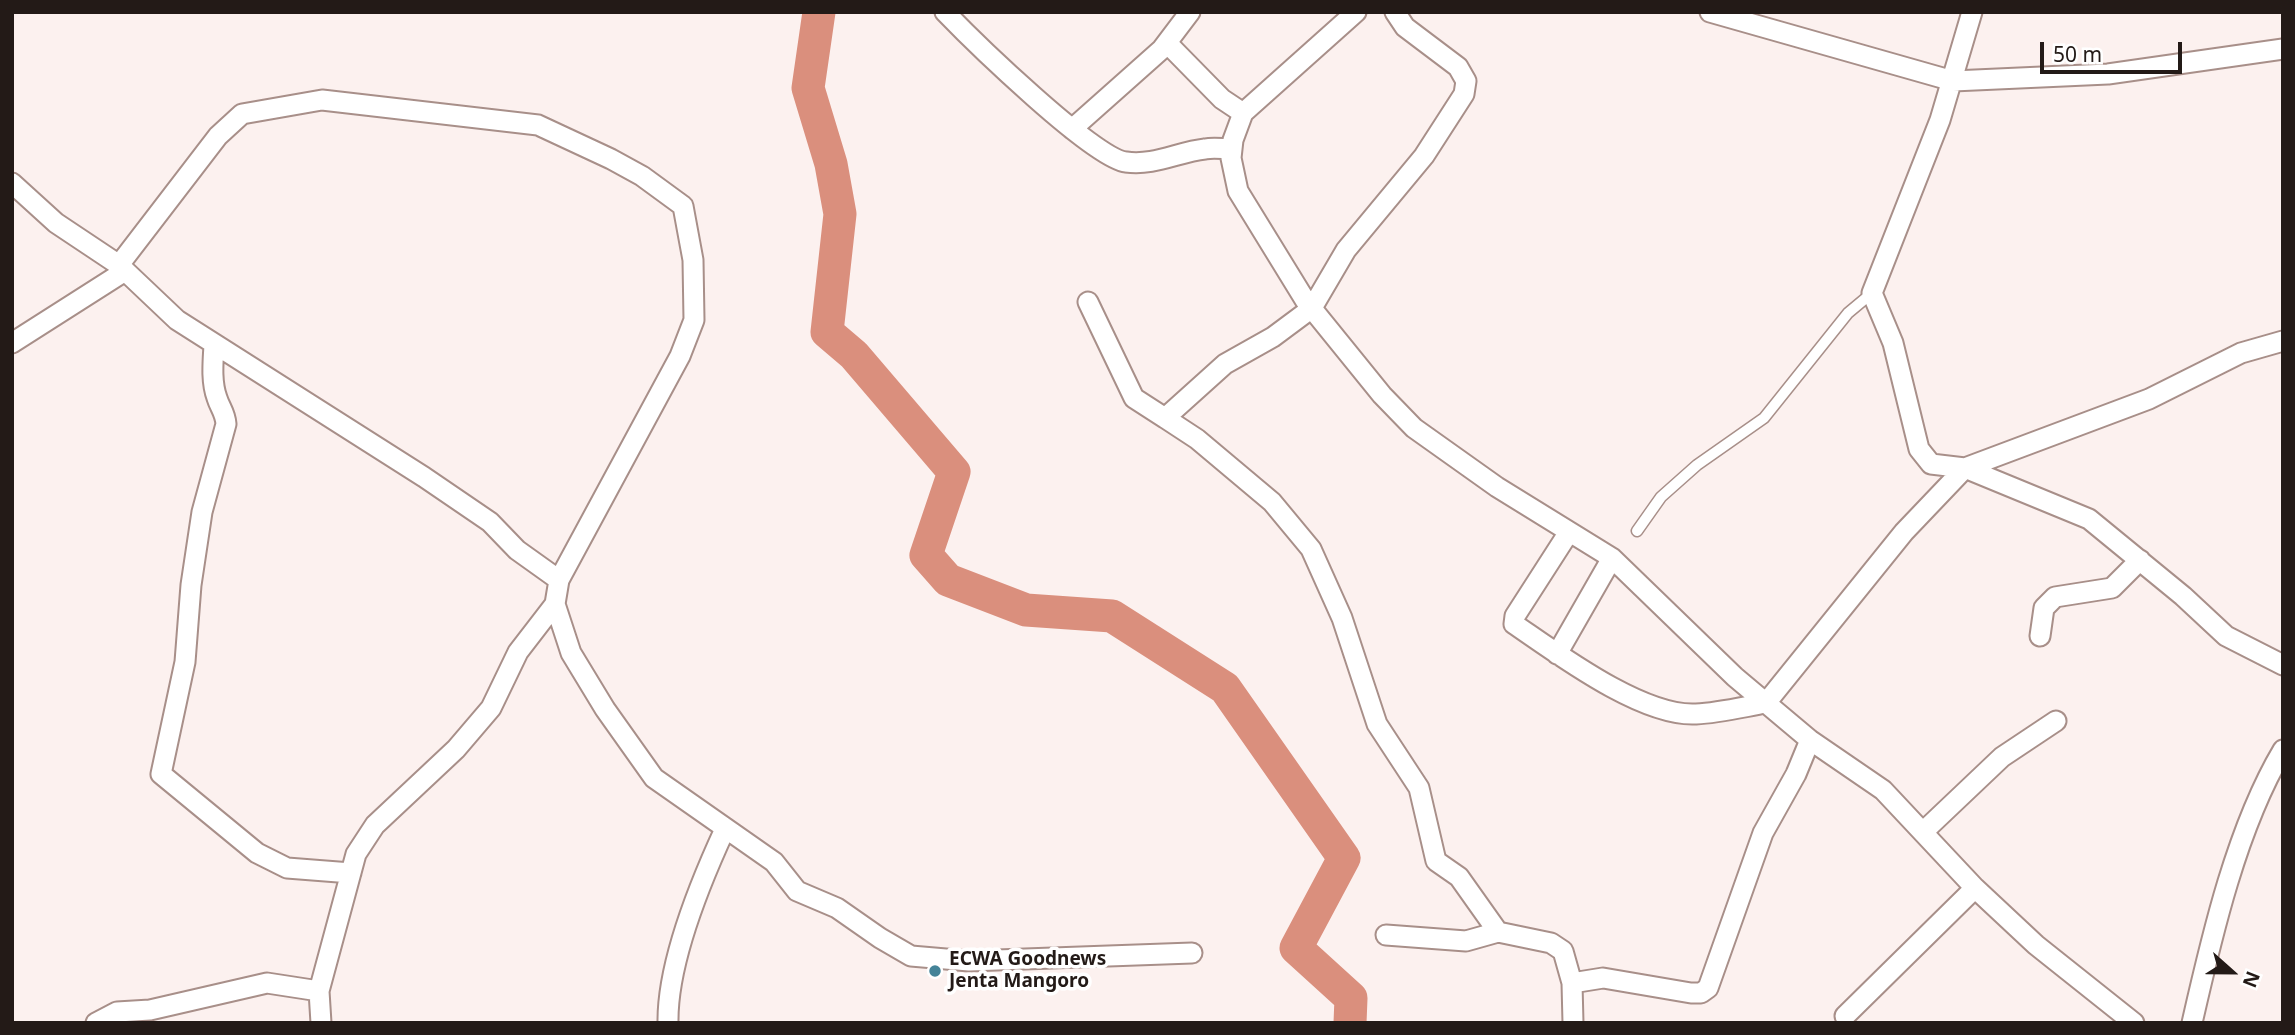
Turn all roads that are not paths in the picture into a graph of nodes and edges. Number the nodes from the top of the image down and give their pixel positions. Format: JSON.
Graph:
{"nodes":[{"id":1,"x":945,"y":12,"type":"edge"},
{"id":2,"x":1190,"y":12,"type":"edge"},
{"id":3,"x":1356,"y":12,"type":"edge"},
{"id":4,"x":1395,"y":12,"type":"edge"},
{"id":5,"x":1710,"y":12,"type":"edge"},
{"id":6,"x":1972,"y":12,"type":"edge"},
{"id":7,"x":1167,"y":43,"type":"junction"},
{"id":8,"x":2283,"y":49,"type":"edge"},
{"id":9,"x":1953,"y":81,"type":"junction"},
{"id":10,"x":1243,"y":113,"type":"junction"},
{"id":11,"x":1072,"y":129,"type":"junction"},
{"id":12,"x":1232,"y":149,"type":"junction"},
{"id":13,"x":12,"y":183,"type":"edge"},
{"id":14,"x":122,"y":268,"type":"junction"},
{"id":15,"x":1872,"y":293,"type":"junction"},
{"id":16,"x":1088,"y":302,"type":"dead end"},
{"id":17,"x":1312,"y":308,"type":"junction"},
{"id":18,"x":2283,"y":341,"type":"edge"},
{"id":19,"x":12,"y":344,"type":"edge"},
{"id":20,"x":214,"y":345,"type":"junction"},
{"id":21,"x":1165,"y":418,"type":"junction"},
{"id":22,"x":1965,"y":468,"type":"junction"},
{"id":23,"x":1637,"y":531,"type":"dead end"},
{"id":24,"x":1569,"y":532,"type":"junction"},
{"id":25,"x":1612,"y":558,"type":"junction"},
{"id":26,"x":2140,"y":560,"type":"junction"},
{"id":27,"x":559,"y":580,"type":"junction"},
{"id":28,"x":555,"y":604,"type":"junction"},
{"id":29,"x":2040,"y":636,"type":"dead end"},
{"id":30,"x":1557,"y":654,"type":"junction"},
{"id":31,"x":2283,"y":665,"type":"edge"},
{"id":32,"x":1766,"y":703,"type":"junction"},
{"id":33,"x":2056,"y":721,"type":"dead end"},
{"id":34,"x":1810,"y":740,"type":"junction"},
{"id":35,"x":2283,"y":750,"type":"edge"},
{"id":36,"x":725,"y":829,"type":"junction"},
{"id":37,"x":1924,"y":831,"type":"junction"},
{"id":38,"x":351,"y":873,"type":"junction"},
{"id":39,"x":1975,"y":888,"type":"junction"},
{"id":40,"x":1498,"y":932,"type":"junction"},
{"id":41,"x":1386,"y":935,"type":"dead end"},
{"id":42,"x":1192,"y":953,"type":"dead end"},
{"id":43,"x":1572,"y":984,"type":"junction"},
{"id":44,"x":319,"y":991,"type":"junction"},
{"id":45,"x":1845,"y":1016,"type":"dead end"},
{"id":46,"x":96,"y":1023,"type":"edge"},
{"id":47,"x":321,"y":1023,"type":"edge"},
{"id":48,"x":668,"y":1023,"type":"edge"},
{"id":49,"x":1573,"y":1023,"type":"edge"},
{"id":50,"x":2134,"y":1023,"type":"edge"},
{"id":51,"x":2192,"y":1023,"type":"edge"}],
"edges":[{"from":1,"to":11,"type":"street"},
{"from":2,"to":7,"type":"street"},
{"from":3,"to":10,"type":"street"},
{"from":4,"to":17,"type":"street"},
{"from":5,"to":9,"type":"street"},
{"from":6,"to":9,"type":"street"},
{"from":7,"to":10,"type":"street"},
{"from":7,"to":11,"type":"street"},
{"from":8,"to":9,"type":"street"},
{"from":9,"to":15,"type":"street"},
{"from":10,"to":12,"type":"street"},
{"from":11,"to":12,"type":"street"},
{"from":12,"to":17,"type":"street"},
{"from":13,"to":14,"type":"street"},
{"from":14,"to":19,"type":"street"},
{"from":14,"to":20,"type":"street"},
{"from":14,"to":27,"type":"street"},
{"from":15,"to":22,"type":"street"},
{"from":15,"to":23,"type":"lane"},
{"from":16,"to":21,"type":"street"},
{"from":17,"to":21,"type":"street"},
{"from":17,"to":24,"type":"street"},
{"from":18,"to":22,"type":"street"},
{"from":20,"to":27,"type":"street"},
{"from":20,"to":38,"type":"street"},
{"from":21,"to":40,"type":"street"},
{"from":22,"to":26,"type":"street"},
{"from":22,"to":32,"type":"street"},
{"from":24,"to":25,"type":"street"},
{"from":24,"to":30,"type":"street"},
{"from":25,"to":30,"type":"street"},
{"from":25,"to":32,"type":"street"},
{"from":26,"to":29,"type":"street"},
{"from":26,"to":31,"type":"street"},
{"from":27,"to":28,"type":"street"},
{"from":28,"to":36,"type":"street"},
{"from":28,"to":38,"type":"street"},
{"from":30,"to":32,"type":"street"},
{"from":32,"to":34,"type":"street"},
{"from":33,"to":37,"type":"street"},
{"from":34,"to":37,"type":"street"},
{"from":34,"to":43,"type":"street"},
{"from":35,"to":51,"type":"street"},
{"from":36,"to":42,"type":"street"},
{"from":36,"to":48,"type":"street"},
{"from":37,"to":39,"type":"street"},
{"from":38,"to":44,"type":"street"},
{"from":39,"to":45,"type":"street"},
{"from":39,"to":50,"type":"street"},
{"from":40,"to":41,"type":"street"},
{"from":40,"to":43,"type":"street"},
{"from":43,"to":49,"type":"street"},
{"from":44,"to":46,"type":"street"},
{"from":44,"to":47,"type":"street"}]}
